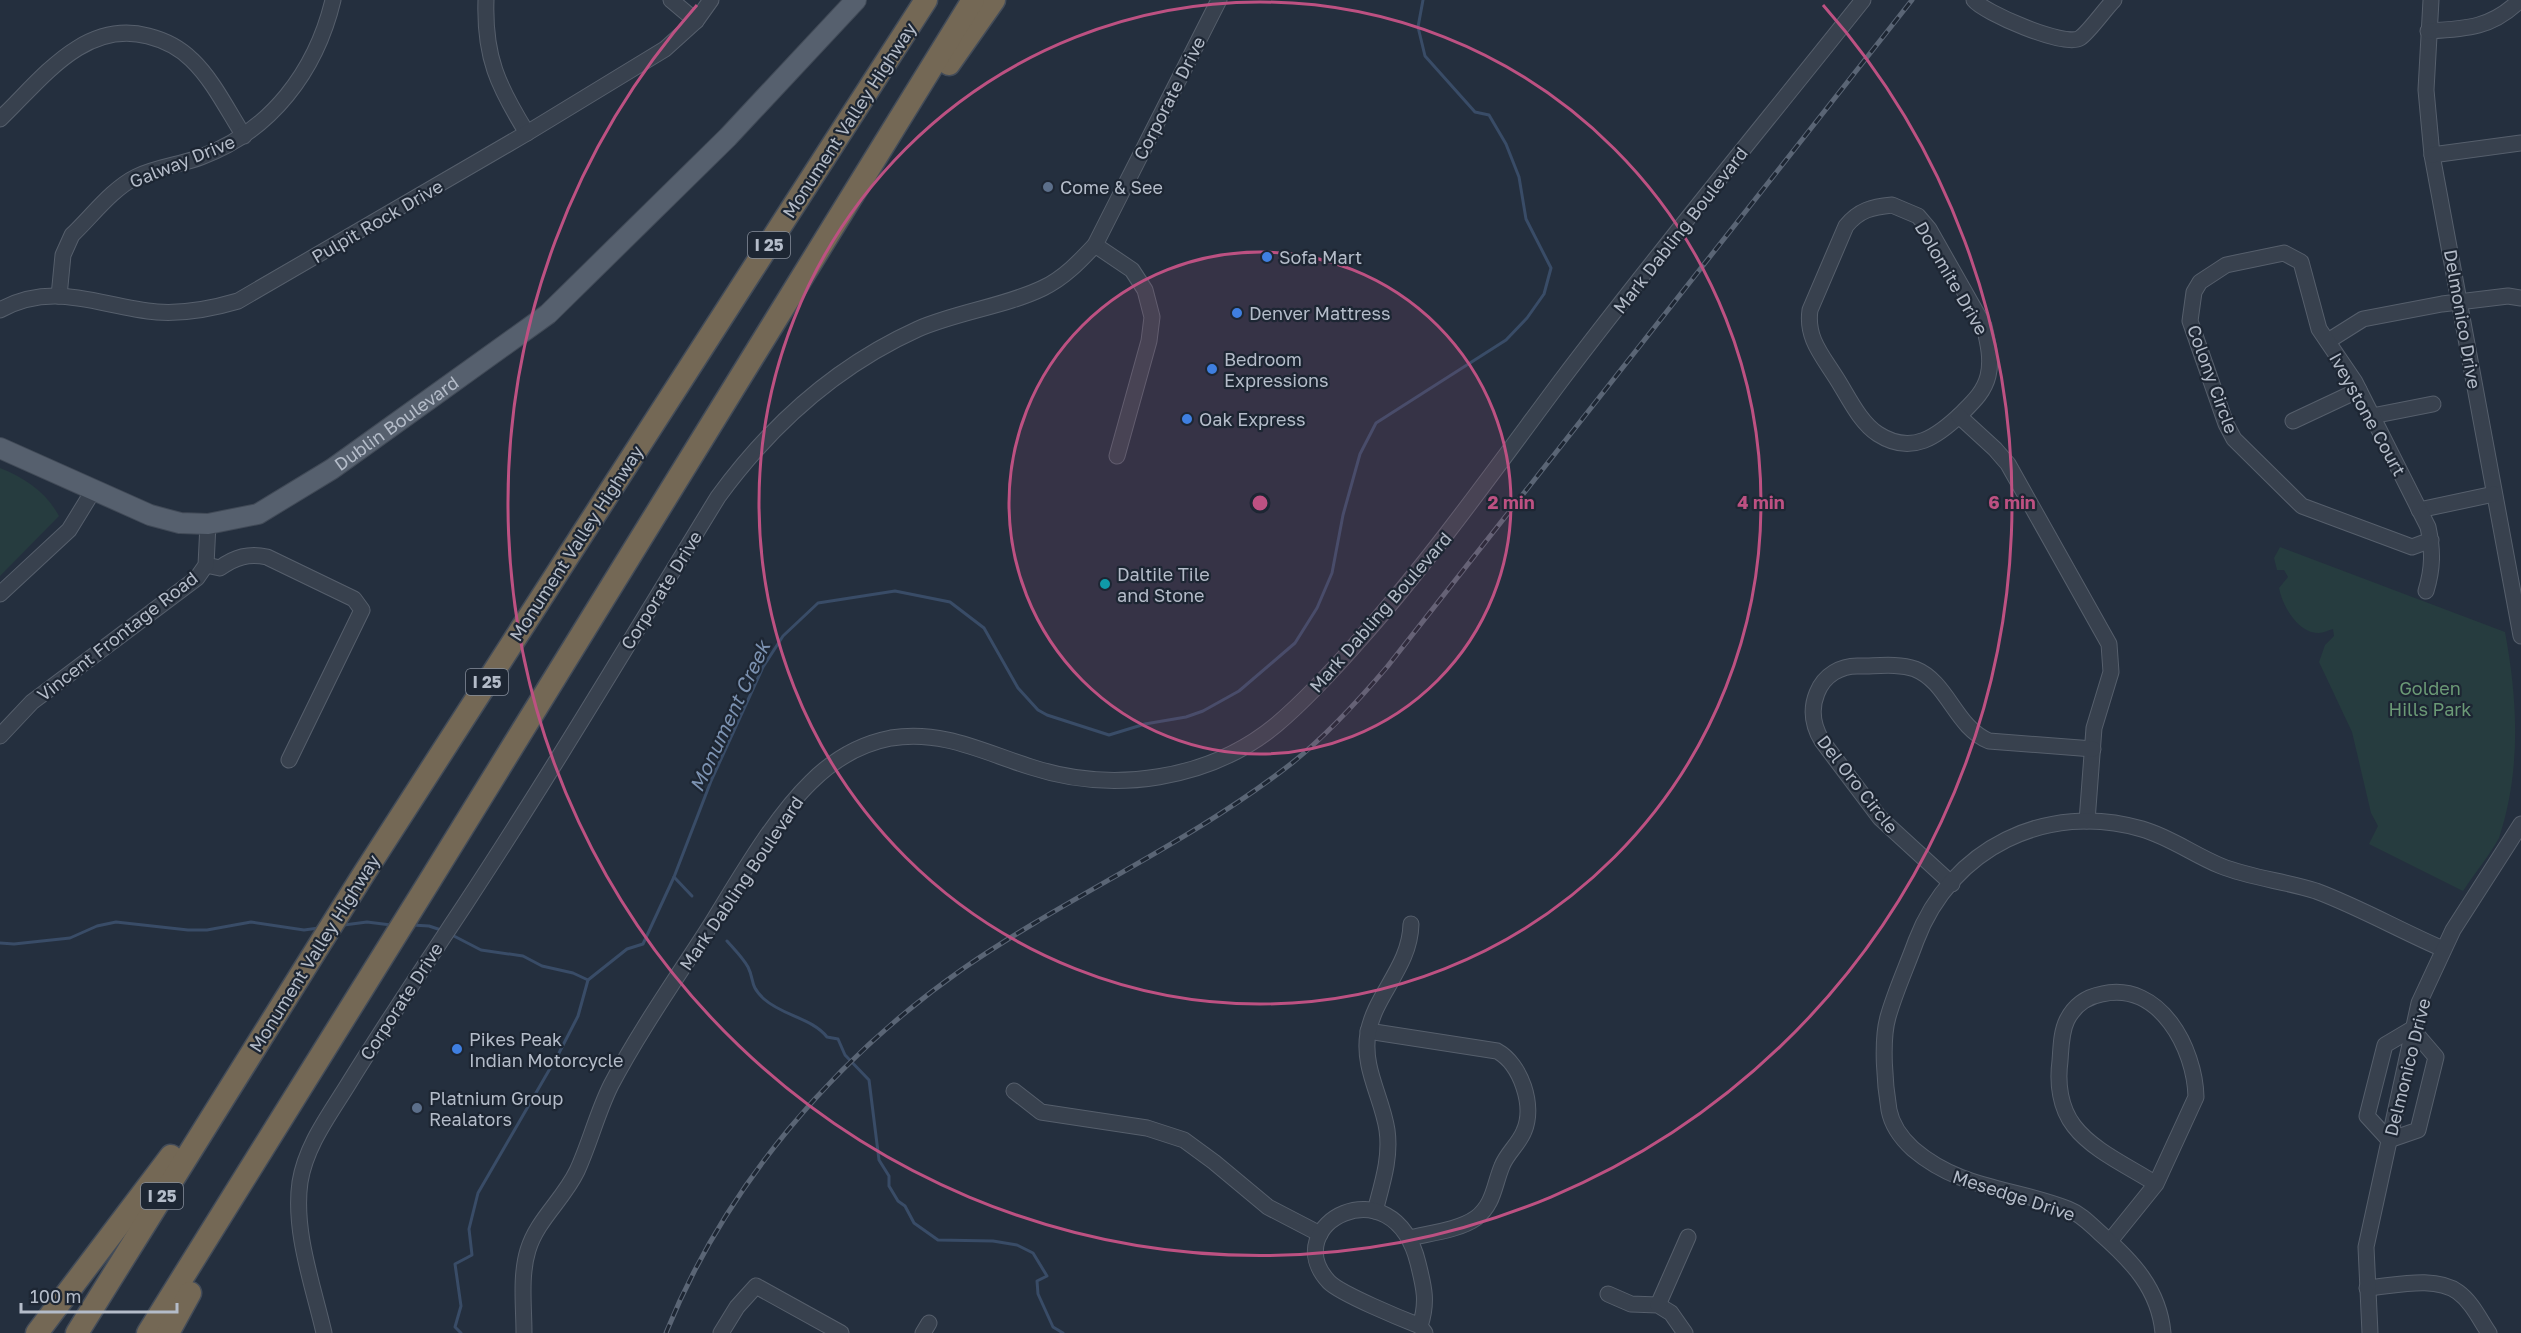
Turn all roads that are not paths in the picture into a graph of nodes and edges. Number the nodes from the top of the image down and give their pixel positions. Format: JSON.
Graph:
{"nodes":[{"id":1,"x":333,"y":0,"type":"edge"},
{"id":2,"x":486,"y":0,"type":"edge"},
{"id":3,"x":671,"y":0,"type":"edge"},
{"id":4,"x":711,"y":0,"type":"edge"},
{"id":5,"x":856,"y":0,"type":"edge"},
{"id":6,"x":926,"y":0,"type":"edge"},
{"id":7,"x":972,"y":0,"type":"edge"},
{"id":8,"x":994,"y":0,"type":"edge"},
{"id":9,"x":1219,"y":0,"type":"edge"},
{"id":10,"x":1863,"y":0,"type":"edge"},
{"id":11,"x":1974,"y":0,"type":"edge"},
{"id":12,"x":2114,"y":0,"type":"edge"},
{"id":13,"x":2431,"y":0,"type":"edge"},
{"id":14,"x":2520,"y":0,"type":"edge"},
{"id":15,"x":696,"y":21,"type":"junction"},
{"id":16,"x":2428,"y":31,"type":"junction"},
{"id":17,"x":0,"y":119,"type":"edge"},
{"id":18,"x":527,"y":133,"type":"junction"},
{"id":19,"x":244,"y":136,"type":"junction"},
{"id":20,"x":2521,"y":143,"type":"edge"},
{"id":21,"x":2432,"y":155,"type":"junction"},
{"id":22,"x":834,"y":222,"type":"junction"},
{"id":23,"x":1095,"y":245,"type":"junction"},
{"id":24,"x":59,"y":296,"type":"junction"},
{"id":25,"x":2521,"y":298,"type":"edge"},
{"id":26,"x":2460,"y":302,"type":"junction"},
{"id":27,"x":0,"y":310,"type":"edge"},
{"id":28,"x":2328,"y":341,"type":"junction"},
{"id":29,"x":2359,"y":390,"type":"junction"},
{"id":30,"x":2433,"y":404,"type":"dead end"},
{"id":31,"x":1959,"y":416,"type":"junction"},
{"id":32,"x":2372,"y":416,"type":"junction"},
{"id":33,"x":2293,"y":422,"type":"dead end"},
{"id":34,"x":0,"y":448,"type":"edge"},
{"id":35,"x":1117,"y":456,"type":"dead end"},
{"id":36,"x":93,"y":491,"type":"junction"},
{"id":37,"x":2494,"y":494,"type":"junction"},
{"id":38,"x":2419,"y":510,"type":"junction"},
{"id":39,"x":208,"y":524,"type":"junction"},
{"id":40,"x":2431,"y":540,"type":"junction"},
{"id":41,"x":206,"y":565,"type":"junction"},
{"id":42,"x":2426,"y":591,"type":"dead end"},
{"id":43,"x":0,"y":594,"type":"edge"},
{"id":44,"x":2521,"y":636,"type":"edge"},
{"id":45,"x":0,"y":736,"type":"edge"},
{"id":46,"x":2093,"y":749,"type":"junction"},
{"id":47,"x":289,"y":760,"type":"dead end"},
{"id":48,"x":2086,"y":821,"type":"junction"},
{"id":49,"x":2521,"y":824,"type":"edge"},
{"id":50,"x":1952,"y":884,"type":"junction"},
{"id":51,"x":1411,"y":924,"type":"dead end"},
{"id":52,"x":2443,"y":950,"type":"junction"},
{"id":53,"x":2412,"y":1029,"type":"junction"},
{"id":54,"x":1368,"y":1031,"type":"junction"},
{"id":55,"x":248,"y":1058,"type":"junction"},
{"id":56,"x":304,"y":1081,"type":"junction"},
{"id":57,"x":1014,"y":1091,"type":"dead end"},
{"id":58,"x":2389,"y":1140,"type":"junction"},
{"id":59,"x":2156,"y":1184,"type":"junction"},
{"id":60,"x":1374,"y":1211,"type":"junction"},
{"id":61,"x":1320,"y":1234,"type":"junction"},
{"id":62,"x":1688,"y":1237,"type":"dead end"},
{"id":63,"x":1410,"y":1239,"type":"junction"},
{"id":64,"x":2110,"y":1241,"type":"junction"},
{"id":65,"x":2367,"y":1288,"type":"junction"},
{"id":66,"x":1608,"y":1294,"type":"dead end"},
{"id":67,"x":1658,"y":1305,"type":"junction"},
{"id":68,"x":1422,"y":1329,"type":"edge"},
{"id":69,"x":37,"y":1333,"type":"edge"},
{"id":70,"x":77,"y":1333,"type":"edge"},
{"id":71,"x":148,"y":1333,"type":"edge"},
{"id":72,"x":168,"y":1333,"type":"edge"},
{"id":73,"x":324,"y":1333,"type":"edge"},
{"id":74,"x":524,"y":1333,"type":"edge"},
{"id":75,"x":720,"y":1333,"type":"edge"},
{"id":76,"x":841,"y":1333,"type":"edge"},
{"id":77,"x":1685,"y":1333,"type":"edge"},
{"id":78,"x":2163,"y":1333,"type":"edge"},
{"id":79,"x":2370,"y":1333,"type":"edge"},
{"id":80,"x":2489,"y":1333,"type":"edge"}],
"edges":[{"from":1,"to":19,"type":"street","name":"Galway Drive"},
{"from":2,"to":18,"type":"street"},
{"from":3,"to":15,"type":"street"},
{"from":4,"to":15,"type":"street","name":"Pulpit Rock Drive"},
{"from":5,"to":39,"type":"main road","name":"Dublin Boulevard"},
{"from":6,"to":55,"type":"highway","name":"Monument Valley Highway","number":"I 25"},
{"from":7,"to":22,"type":"highway","number":"I 25"},
{"from":8,"to":22,"type":"highway"},
{"from":9,"to":23,"type":"street","name":"Corporate Drive"},
{"from":10,"to":74,"type":"street","name":"Mark Dabling Boulevard"},
{"from":11,"to":12,"type":"street"},
{"from":13,"to":16,"type":"street","name":"Delmonico Drive"},
{"from":14,"to":16,"type":"street"},
{"from":15,"to":18,"type":"street","name":"Pulpit Rock Drive"},
{"from":16,"to":21,"type":"street","name":"Delmonico Drive"},
{"from":17,"to":19,"type":"street"},
{"from":18,"to":24,"type":"street","name":"Pulpit Rock Drive"},
{"from":19,"to":24,"type":"street","name":"Galway Drive"},
{"from":20,"to":21,"type":"street"},
{"from":21,"to":26,"type":"street","name":"Delmonico Drive"},
{"from":22,"to":56,"type":"highway","number":"I 25"},
{"from":23,"to":35,"type":"street"},
{"from":23,"to":73,"type":"street","name":"Corporate Drive"},
{"from":24,"to":27,"type":"street","name":"Pulpit Rock Drive"},
{"from":25,"to":26,"type":"street","name":"Iveystone Court"},
{"from":26,"to":28,"type":"street","name":"Iveystone Court"},
{"from":26,"to":37,"type":"street","name":"Delmonico Drive"},
{"from":28,"to":29,"type":"street","name":"Iveystone Court"},
{"from":28,"to":40,"type":"street","name":"Colony Circle"},
{"from":29,"to":32,"type":"street","name":"Iveystone Court"},
{"from":29,"to":33,"type":"street"},
{"from":30,"to":32,"type":"street"},
{"from":31,"to":31,"type":"street","name":"Dolomite Drive"},
{"from":31,"to":46,"type":"street"},
{"from":32,"to":38,"type":"street","name":"Iveystone Court"},
{"from":34,"to":36,"type":"main road","name":"Dublin Boulevard"},
{"from":36,"to":39,"type":"main road","name":"Dublin Boulevard"},
{"from":36,"to":43,"type":"street"},
{"from":37,"to":38,"type":"street"},
{"from":37,"to":44,"type":"street","name":"Delmonico Drive"},
{"from":38,"to":40,"type":"street","name":"Iveystone Court"},
{"from":39,"to":41,"type":"street","name":"Vincent Frontage Road"},
{"from":40,"to":42,"type":"street"},
{"from":41,"to":45,"type":"street","name":"Vincent Frontage Road"},
{"from":41,"to":47,"type":"street"},
{"from":46,"to":48,"type":"street"},
{"from":46,"to":50,"type":"street","name":"Del Oro Circle"},
{"from":48,"to":50,"type":"street","name":"Mesedge Drive"},
{"from":48,"to":52,"type":"street","name":"Mesedge Drive"},
{"from":49,"to":52,"type":"street","name":"Delmonico Drive"},
{"from":50,"to":64,"type":"street","name":"Mesedge Drive"},
{"from":51,"to":54,"type":"street"},
{"from":52,"to":53,"type":"street","name":"Delmonico Drive"},
{"from":53,"to":58,"type":"street","name":"Delmonico Drive"},
{"from":53,"to":58,"type":"street"},
{"from":53,"to":58,"type":"street"},
{"from":54,"to":60,"type":"street"},
{"from":54,"to":63,"type":"street"},
{"from":55,"to":69,"type":"highway"},
{"from":55,"to":70,"type":"highway","name":"Monument Valley Highway","number":"I 25"},
{"from":56,"to":71,"type":"highway","number":"I 25"},
{"from":56,"to":72,"type":"highway"},
{"from":57,"to":61,"type":"street"},
{"from":58,"to":65,"type":"street","name":"Delmonico Drive"},
{"from":59,"to":59,"type":"street"},
{"from":59,"to":64,"type":"street"},
{"from":60,"to":61,"type":"street"},
{"from":60,"to":63,"type":"street"},
{"from":61,"to":68,"type":"street"},
{"from":62,"to":67,"type":"street"},
{"from":63,"to":68,"type":"street"},
{"from":64,"to":78,"type":"street","name":"Mesedge Drive"},
{"from":65,"to":79,"type":"street","name":"Delmonico Drive"},
{"from":65,"to":80,"type":"street"},
{"from":66,"to":67,"type":"street"},
{"from":67,"to":77,"type":"street"},
{"from":75,"to":76,"type":"street"}]}
